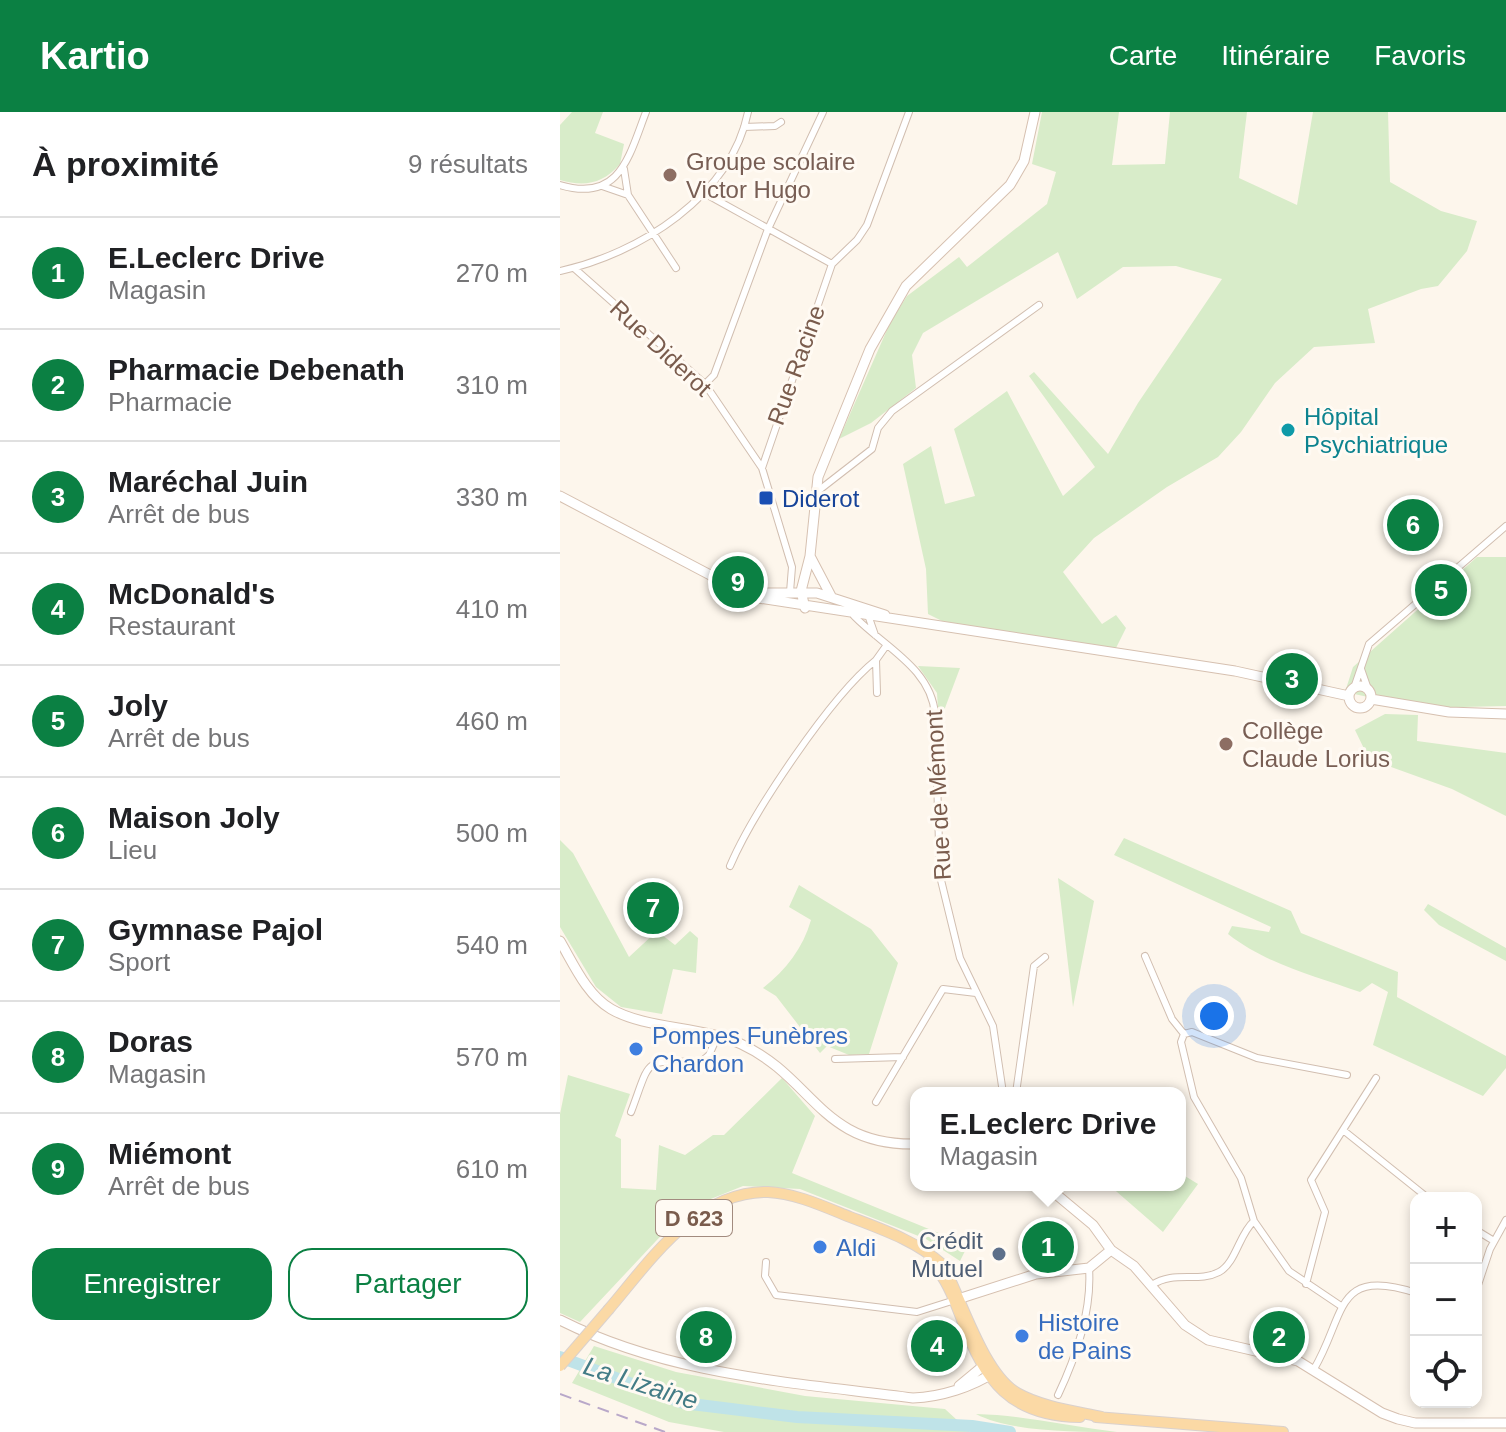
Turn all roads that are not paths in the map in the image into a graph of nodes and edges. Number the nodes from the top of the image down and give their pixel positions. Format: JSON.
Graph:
{"nodes":[{"id":1,"x":646,"y":112,"type":"edge"},
{"id":2,"x":748,"y":112,"type":"edge"},
{"id":3,"x":823,"y":112,"type":"edge"},
{"id":4,"x":909,"y":112,"type":"edge"},
{"id":5,"x":1035,"y":112,"type":"edge"},
{"id":6,"x":781,"y":122,"type":"dead end"},
{"id":7,"x":744,"y":127,"type":"junction"},
{"id":8,"x":624,"y":169,"type":"junction"},
{"id":9,"x":560,"y":185,"type":"edge"},
{"id":10,"x":602,"y":186,"type":"junction"},
{"id":11,"x":704,"y":193,"type":"junction"},
{"id":12,"x":628,"y":195,"type":"junction"},
{"id":13,"x":768,"y":229,"type":"junction"},
{"id":14,"x":652,"y":232,"type":"junction"},
{"id":15,"x":832,"y":264,"type":"junction"},
{"id":16,"x":574,"y":268,"type":"junction"},
{"id":17,"x":676,"y":268,"type":"dead end"},
{"id":18,"x":560,"y":271,"type":"edge"},
{"id":19,"x":1039,"y":305,"type":"dead end"},
{"id":20,"x":705,"y":384,"type":"junction"},
{"id":21,"x":762,"y":468,"type":"junction"},
{"id":22,"x":815,"y":493,"type":"junction"},
{"id":23,"x":560,"y":496,"type":"edge"},
{"id":24,"x":1506,"y":526,"type":"edge"},
{"id":25,"x":810,"y":556,"type":"junction"},
{"id":26,"x":792,"y":567,"type":"junction"},
{"id":27,"x":804,"y":575,"type":"junction"},
{"id":28,"x":821,"y":578,"type":"junction"},
{"id":29,"x":729,"y":587,"type":"junction"},
{"id":30,"x":795,"y":592,"type":"junction"},
{"id":31,"x":831,"y":596,"type":"junction"},
{"id":32,"x":805,"y":608,"type":"junction"},
{"id":33,"x":820,"y":610,"type":"junction"},
{"id":34,"x":867,"y":613,"type":"junction"},
{"id":35,"x":854,"y":616,"type":"junction"},
{"id":36,"x":877,"y":639,"type":"junction"},
{"id":37,"x":886,"y":646,"type":"junction"},
{"id":38,"x":876,"y":660,"type":"junction"},
{"id":39,"x":1360,"y":667,"type":"junction"},
{"id":40,"x":1352,"y":692,"type":"junction"},
{"id":41,"x":877,"y":693,"type":"dead end"},
{"id":42,"x":1370,"y":696,"type":"junction"},
{"id":43,"x":1506,"y":714,"type":"edge"},
{"id":44,"x":730,"y":866,"type":"dead end"},
{"id":45,"x":560,"y":941,"type":"edge"},
{"id":46,"x":1145,"y":956,"type":"dead end"},
{"id":47,"x":1045,"y":957,"type":"dead end"},
{"id":48,"x":976,"y":993,"type":"junction"},
{"id":49,"x":1184,"y":1034,"type":"junction"},
{"id":50,"x":718,"y":1035,"type":"junction"},
{"id":51,"x":903,"y":1057,"type":"junction"},
{"id":52,"x":835,"y":1059,"type":"dead end"},
{"id":53,"x":1347,"y":1075,"type":"dead end"},
{"id":54,"x":1376,"y":1078,"type":"dead end"},
{"id":55,"x":1002,"y":1087,"type":"edge"},
{"id":56,"x":1017,"y":1087,"type":"edge"},
{"id":57,"x":876,"y":1102,"type":"dead end"},
{"id":58,"x":631,"y":1112,"type":"dead end"},
{"id":59,"x":1343,"y":1130,"type":"junction"},
{"id":60,"x":910,"y":1144,"type":"edge"},
{"id":61,"x":1052,"y":1191,"type":"edge"},
{"id":62,"x":1420,"y":1192,"type":"edge"},
{"id":63,"x":1506,"y":1220,"type":"edge"},
{"id":64,"x":1254,"y":1221,"type":"junction"},
{"id":65,"x":1482,"y":1234,"type":"edge"},
{"id":66,"x":1494,"y":1241,"type":"junction"},
{"id":67,"x":1111,"y":1250,"type":"junction"},
{"id":68,"x":766,"y":1262,"type":"dead end"},
{"id":69,"x":1089,"y":1268,"type":"junction"},
{"id":70,"x":1482,"y":1274,"type":"edge"},
{"id":71,"x":1306,"y":1284,"type":"junction"},
{"id":72,"x":1152,"y":1285,"type":"junction"},
{"id":73,"x":1410,"y":1291,"type":"edge"},
{"id":74,"x":958,"y":1299,"type":"junction"},
{"id":75,"x":1341,"y":1306,"type":"junction"},
{"id":76,"x":560,"y":1320,"type":"edge"},
{"id":77,"x":560,"y":1366,"type":"edge"},
{"id":78,"x":988,"y":1369,"type":"junction"},
{"id":79,"x":1314,"y":1369,"type":"junction"},
{"id":80,"x":1058,"y":1395,"type":"dead end"},
{"id":81,"x":1506,"y":1423,"type":"edge"},
{"id":82,"x":1283,"y":1432,"type":"edge"}],
"edges":[{"from":1,"to":8,"type":"street"},
{"from":2,"to":7,"type":"street"},
{"from":3,"to":13,"type":"street"},
{"from":4,"to":15,"type":"street"},
{"from":5,"to":22,"type":"street"},
{"from":6,"to":7,"type":"street"},
{"from":7,"to":11,"type":"street"},
{"from":8,"to":10,"type":"street"},
{"from":8,"to":12,"type":"street"},
{"from":9,"to":10,"type":"street"},
{"from":10,"to":12,"type":"street"},
{"from":11,"to":13,"type":"street"},
{"from":11,"to":14,"type":"street"},
{"from":12,"to":14,"type":"street"},
{"from":13,"to":15,"type":"street"},
{"from":13,"to":20,"type":"street"},
{"from":14,"to":16,"type":"street"},
{"from":14,"to":17,"type":"street"},
{"from":15,"to":21,"type":"street","name":"Rue Racine"},
{"from":16,"to":18,"type":"street"},
{"from":16,"to":20,"type":"street","name":"Rue Diderot"},
{"from":19,"to":22,"type":"street"},
{"from":20,"to":21,"type":"street","name":"Rue Diderot"},
{"from":21,"to":26,"type":"street","name":"Rue Diderot"},
{"from":22,"to":25,"type":"street"},
{"from":23,"to":29,"type":"street"},
{"from":24,"to":39,"type":"street"},
{"from":25,"to":27,"type":"street"},
{"from":25,"to":28,"type":"street"},
{"from":26,"to":27,"type":"street"},
{"from":26,"to":30,"type":"street","name":"Rue Diderot"},
{"from":27,"to":28,"type":"street"},
{"from":27,"to":30,"type":"street"},
{"from":28,"to":31,"type":"street"},
{"from":29,"to":30,"type":"street"},
{"from":29,"to":32,"type":"street"},
{"from":30,"to":31,"type":"street"},
{"from":30,"to":32,"type":"street"},
{"from":31,"to":33,"type":"street"},
{"from":31,"to":34,"type":"street"},
{"from":32,"to":33,"type":"street"},
{"from":33,"to":35,"type":"street"},
{"from":34,"to":35,"type":"street"},
{"from":34,"to":36,"type":"street"},
{"from":34,"to":40,"type":"street"},
{"from":35,"to":36,"type":"street"},
{"from":36,"to":37,"type":"street"},
{"from":37,"to":38,"type":"street"},
{"from":37,"to":48,"type":"street","name":"Rue de Mémont"},
{"from":38,"to":41,"type":"street"},
{"from":38,"to":44,"type":"street"},
{"from":39,"to":40,"type":"street"},
{"from":39,"to":42,"type":"street"},
{"from":40,"to":42,"type":"street"},
{"from":40,"to":42,"type":"street"},
{"from":42,"to":43,"type":"street"},
{"from":45,"to":50,"type":"street"},
{"from":46,"to":49,"type":"street"},
{"from":47,"to":56,"type":"street"},
{"from":48,"to":51,"type":"street"},
{"from":48,"to":55,"type":"street","name":"Rue de Mémont"},
{"from":49,"to":53,"type":"street"},
{"from":49,"to":64,"type":"street"},
{"from":50,"to":58,"type":"street"},
{"from":50,"to":60,"type":"street"},
{"from":51,"to":52,"type":"street"},
{"from":51,"to":57,"type":"street"},
{"from":54,"to":59,"type":"street"},
{"from":59,"to":62,"type":"street"},
{"from":59,"to":71,"type":"street"},
{"from":61,"to":67,"type":"street"},
{"from":63,"to":66,"type":"street"},
{"from":64,"to":71,"type":"street"},
{"from":64,"to":72,"type":"street"},
{"from":65,"to":66,"type":"street"},
{"from":66,"to":70,"type":"street"},
{"from":67,"to":69,"type":"street"},
{"from":67,"to":72,"type":"street"},
{"from":68,"to":74,"type":"street"},
{"from":69,"to":74,"type":"street"},
{"from":69,"to":80,"type":"street"},
{"from":71,"to":75,"type":"street"},
{"from":72,"to":79,"type":"street"},
{"from":73,"to":75,"type":"street"},
{"from":74,"to":77,"type":"main road","number":"D 623","bridge":true},
{"from":74,"to":78,"type":"main road","number":"D 623"},
{"from":75,"to":79,"type":"street"},
{"from":76,"to":78,"type":"street"},
{"from":78,"to":82,"type":"main road","number":"D 623"},
{"from":79,"to":81,"type":"street"}]}
